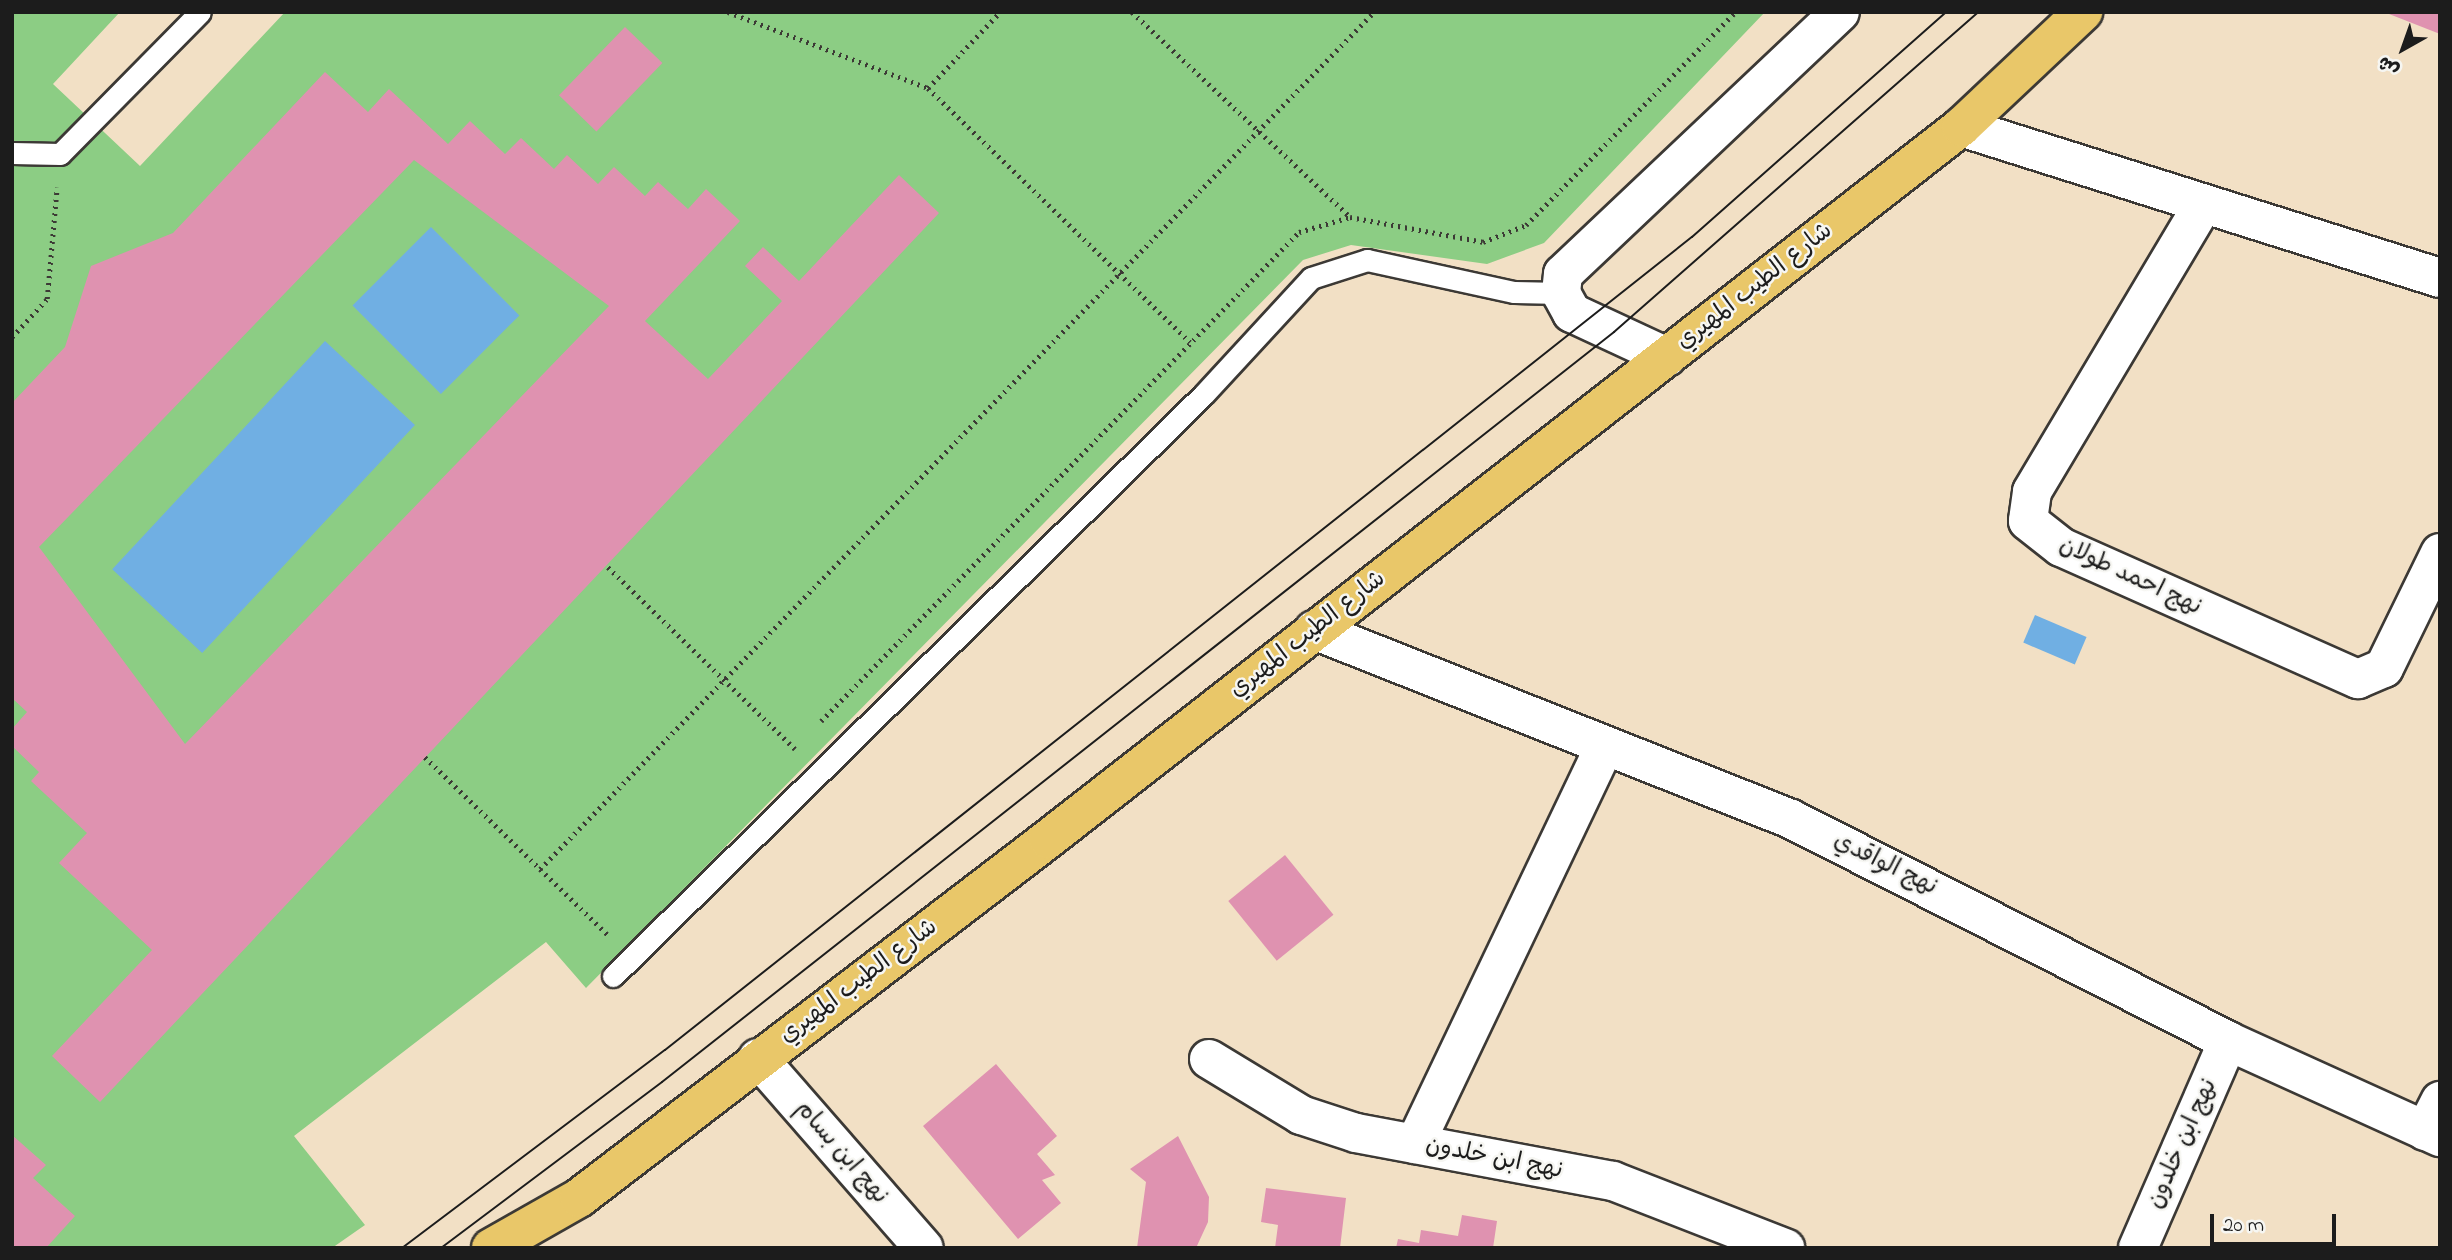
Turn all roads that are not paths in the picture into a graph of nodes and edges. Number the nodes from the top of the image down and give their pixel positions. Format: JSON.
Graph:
{"nodes":[{"id":1,"x":201,"y":12,"type":"edge"},
{"id":2,"x":1840,"y":12,"type":"edge"},
{"id":3,"x":2083,"y":12,"type":"edge"},
{"id":4,"x":1961,"y":127,"type":"junction"},
{"id":5,"x":12,"y":153,"type":"edge"},
{"id":6,"x":2201,"y":208,"type":"junction"},
{"id":7,"x":2440,"y":278,"type":"edge"},
{"id":8,"x":1561,"y":293,"type":"junction"},
{"id":9,"x":1667,"y":357,"type":"junction"},
{"id":10,"x":2439,"y":560,"type":"edge"},
{"id":11,"x":1314,"y":630,"type":"junction"},
{"id":12,"x":1604,"y":748,"type":"junction"},
{"id":13,"x":613,"y":976,"type":"dead end"},
{"id":14,"x":2228,"y":1041,"type":"junction"},
{"id":15,"x":758,"y":1058,"type":"junction"},
{"id":16,"x":1209,"y":1059,"type":"dead end"},
{"id":17,"x":2435,"y":1123,"type":"edge"},
{"id":18,"x":1415,"y":1144,"type":"junction"},
{"id":19,"x":503,"y":1243,"type":"edge"},
{"id":20,"x":924,"y":1248,"type":"edge"},
{"id":21,"x":1785,"y":1248,"type":"edge"},
{"id":22,"x":2138,"y":1248,"type":"edge"}],
"edges":[{"from":1,"to":5,"type":"lane"},
{"from":2,"to":8,"type":"street"},
{"from":3,"to":4,"type":"main road","name":"شارع الطيب المهيري"},
{"from":4,"to":6,"type":"street"},
{"from":4,"to":9,"type":"main road","name":"شارع الطيب المهيري"},
{"from":6,"to":7,"type":"street"},
{"from":6,"to":10,"type":"street","name":"نهج احمد طولان"},
{"from":8,"to":9,"type":"street"},
{"from":8,"to":13,"type":"lane"},
{"from":9,"to":11,"type":"main road","name":"شارع الطيب المهيري"},
{"from":11,"to":12,"type":"street","name":"نهج الواقدي"},
{"from":11,"to":15,"type":"main road","name":"شارع الطيب المهيري"},
{"from":12,"to":14,"type":"street","name":"نهج الواقدي"},
{"from":12,"to":18,"type":"street"},
{"from":14,"to":17,"type":"street","name":"نهج الواقدي"},
{"from":14,"to":22,"type":"street","name":"نهج ابن خلدون"},
{"from":15,"to":19,"type":"main road","name":"شارع الطيب المهيري"},
{"from":15,"to":20,"type":"street","name":"نهج ابن بسام"},
{"from":16,"to":18,"type":"street","name":"نهج ابن خلدون"},
{"from":18,"to":21,"type":"street","name":"نهج ابن خلدون"}]}
